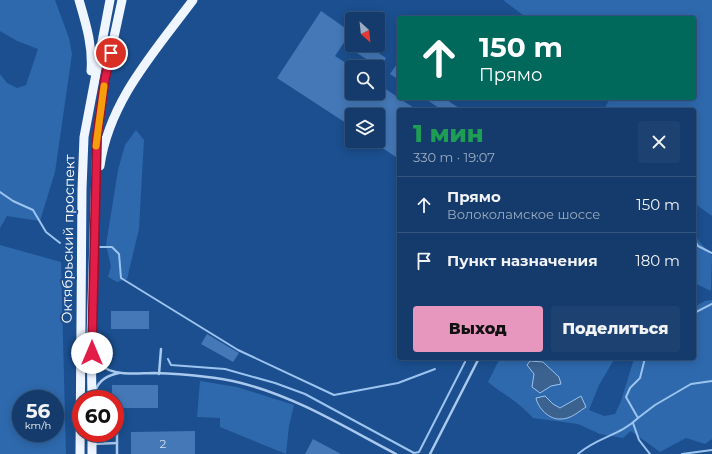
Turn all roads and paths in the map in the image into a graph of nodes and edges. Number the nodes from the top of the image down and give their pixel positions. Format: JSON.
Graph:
{"nodes":[{"id":1,"x":79,"y":0,"type":"edge"},
{"id":2,"x":110,"y":0,"type":"edge"},
{"id":3,"x":122,"y":0,"type":"edge"},
{"id":4,"x":193,"y":0,"type":"edge"},
{"id":5,"x":84,"y":144,"type":"junction"},
{"id":6,"x":95,"y":217,"type":"junction"},
{"id":7,"x":91,"y":338,"type":"junction"},
{"id":8,"x":161,"y":349,"type":"dead end"},
{"id":9,"x":478,"y":360,"type":"edge"},
{"id":10,"x":119,"y":373,"type":"junction"},
{"id":11,"x":159,"y":374,"type":"junction"},
{"id":12,"x":92,"y":390,"type":"edge"},
{"id":13,"x":96,"y":390,"type":"edge"},
{"id":14,"x":92,"y":444,"type":"joint"},
{"id":15,"x":117,"y":444,"type":"joint"},
{"id":16,"x":80,"y":454,"type":"edge"},
{"id":17,"x":92,"y":454,"type":"edge"},
{"id":18,"x":117,"y":454,"type":"edge"},
{"id":19,"x":396,"y":454,"type":"edge"},
{"id":20,"x":430,"y":454,"type":"edge"}],
"edges":[{"from":1,"to":5,"type":"main road"},
{"from":2,"to":5,"type":"main road"},
{"from":3,"to":6,"type":"main road"},
{"from":4,"to":6,"type":"main road"},
{"from":5,"to":16,"type":"main road","name":"Октябрьский проспект"},
{"from":6,"to":7,"type":"main road","name":"Октябрьский проспект"},
{"from":7,"to":10,"type":"lane"},
{"from":7,"to":12,"type":"main road","name":"Октябрьский проспект"},
{"from":8,"to":11,"type":"lane"},
{"from":9,"to":20,"type":"lane"},
{"from":10,"to":11,"type":"lane"},
{"from":10,"to":13,"type":"lane"},
{"from":11,"to":19,"type":"lane"},
{"from":14,"to":15,"type":"lane"},
{"from":14,"to":17,"type":"main road"},
{"from":15,"to":18,"type":"lane"}]}
